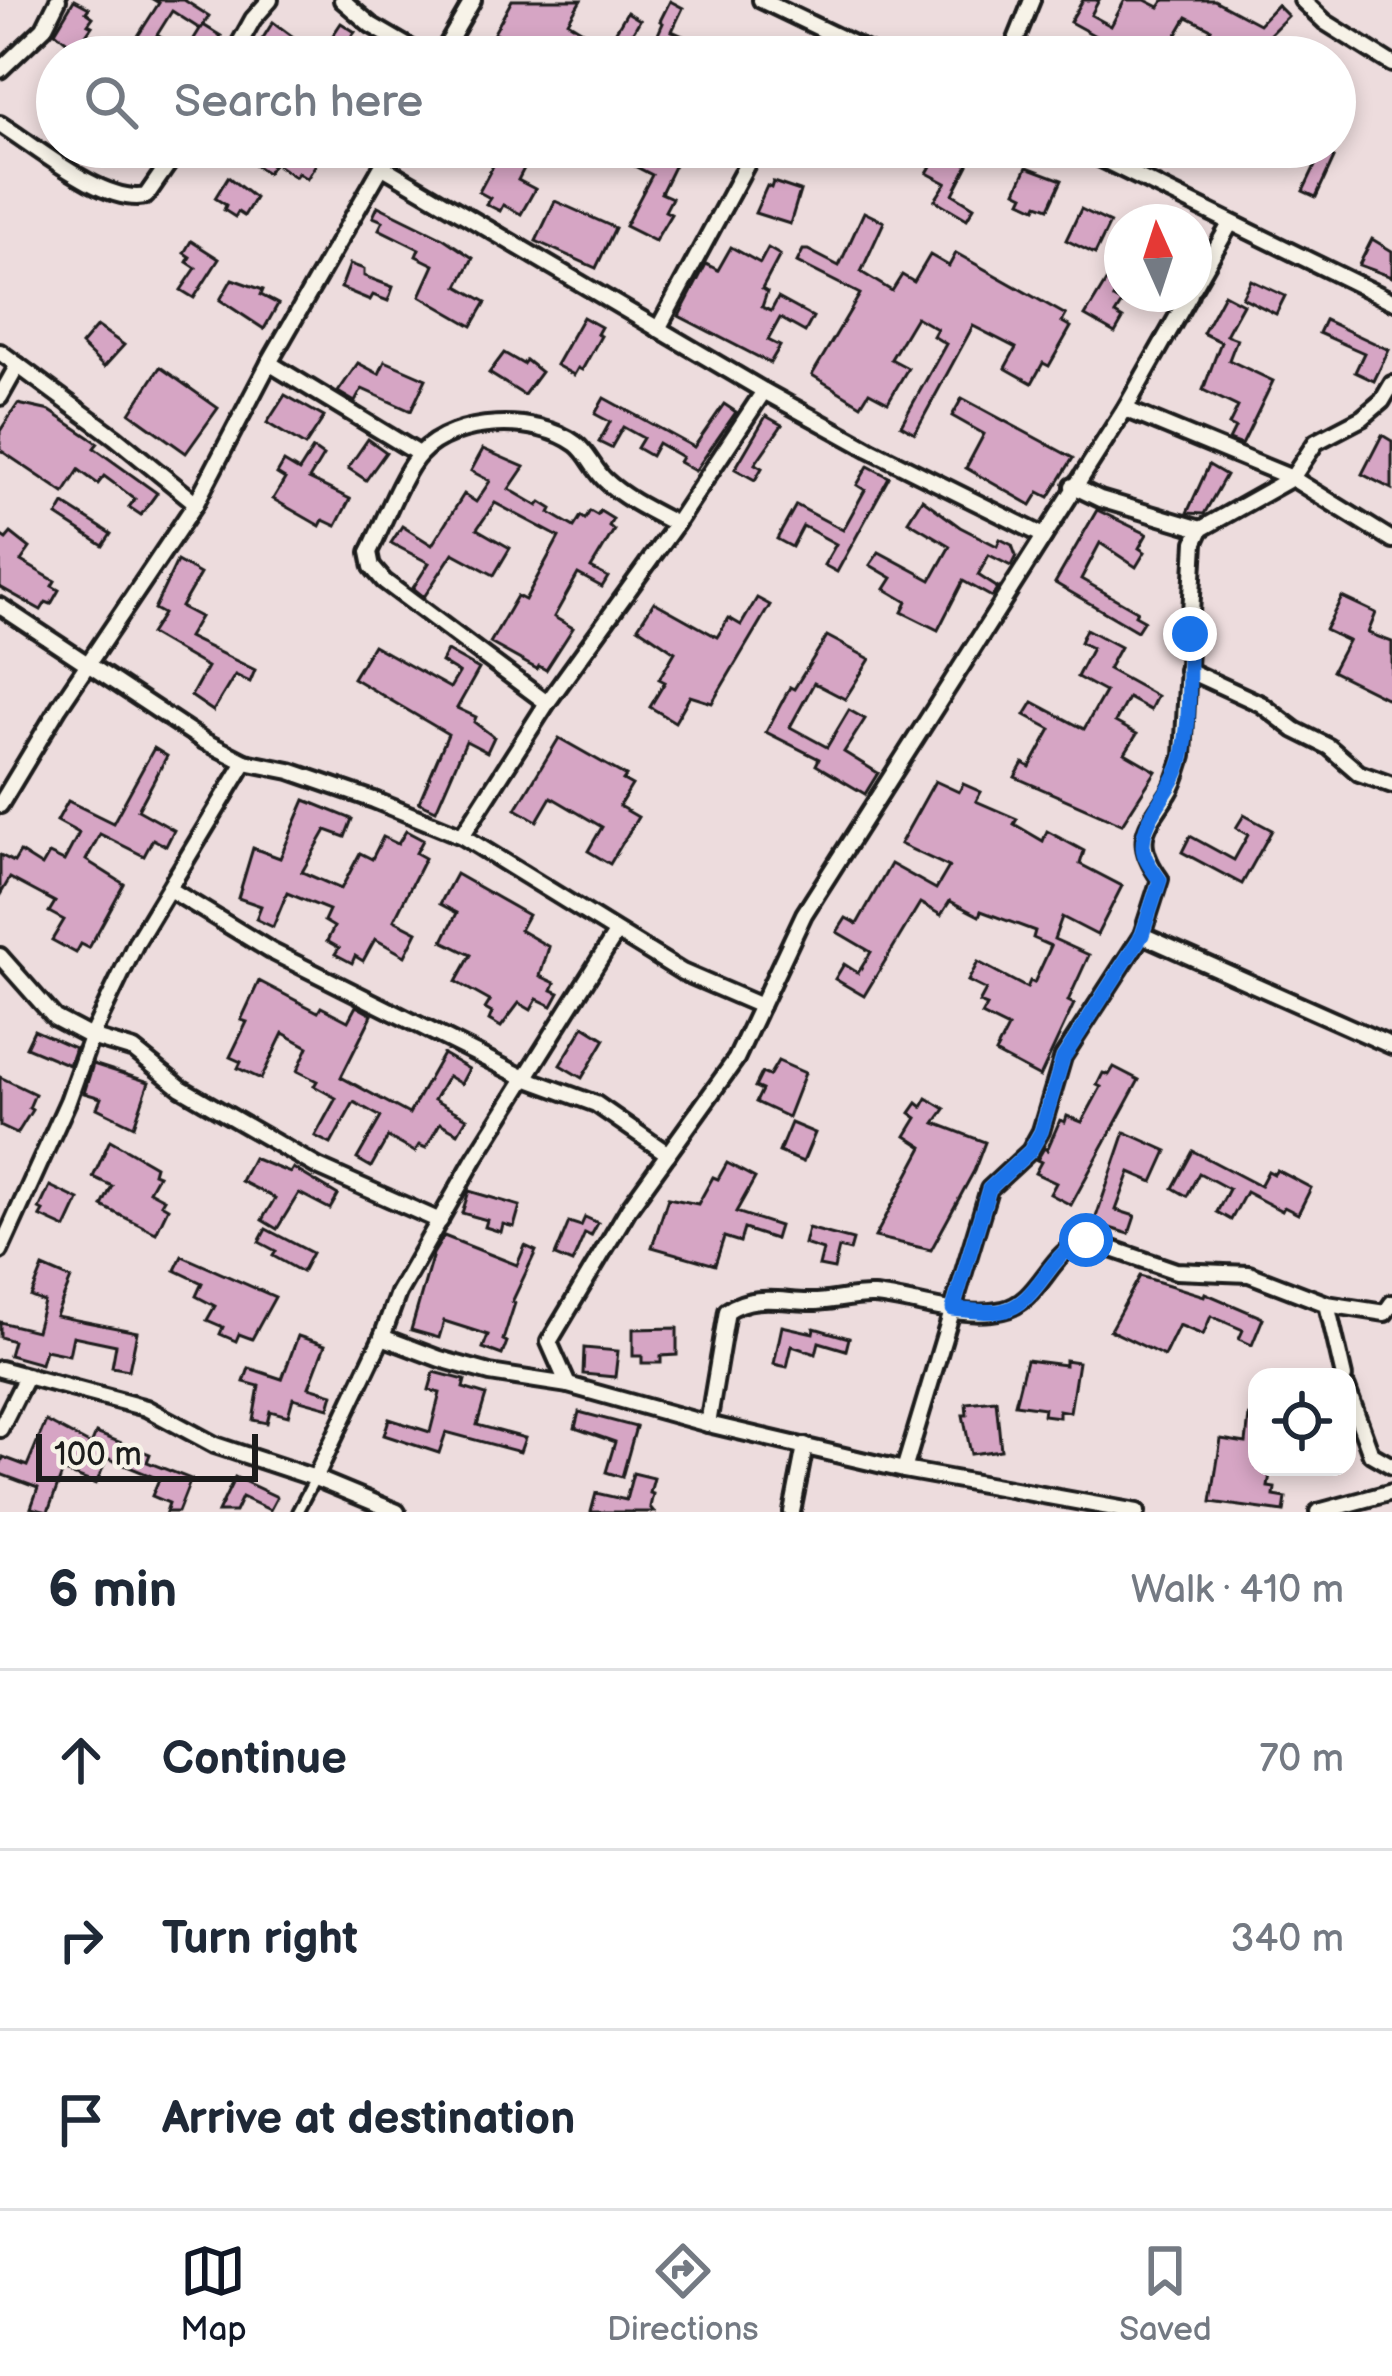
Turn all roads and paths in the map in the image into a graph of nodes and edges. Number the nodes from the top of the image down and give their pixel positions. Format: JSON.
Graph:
{"nodes":[{"id":1,"x":58,"y":0,"type":"edge"},
{"id":2,"x":270,"y":0,"type":"edge"},
{"id":3,"x":342,"y":0,"type":"edge"},
{"id":4,"x":473,"y":0,"type":"edge"},
{"id":5,"x":761,"y":0,"type":"edge"},
{"id":6,"x":1032,"y":0,"type":"edge"},
{"id":7,"x":1303,"y":0,"type":"edge"},
{"id":8,"x":828,"y":34,"type":"joint"},
{"id":9,"x":244,"y":36,"type":"edge"},
{"id":10,"x":390,"y":36,"type":"edge"},
{"id":11,"x":452,"y":36,"type":"edge"},
{"id":12,"x":833,"y":36,"type":"edge"},
{"id":13,"x":1017,"y":36,"type":"edge"},
{"id":14,"x":1347,"y":36,"type":"edge"},
{"id":15,"x":1356,"y":42,"type":"edge"},
{"id":16,"x":1392,"y":64,"type":"edge"},
{"id":17,"x":0,"y":70,"type":"edge"},
{"id":18,"x":0,"y":124,"type":"edge"},
{"id":19,"x":36,"y":147,"type":"edge"},
{"id":20,"x":69,"y":168,"type":"edge"},
{"id":21,"x":166,"y":168,"type":"edge"},
{"id":22,"x":382,"y":168,"type":"edge"},
{"id":23,"x":385,"y":168,"type":"edge"},
{"id":24,"x":745,"y":168,"type":"edge"},
{"id":25,"x":1119,"y":168,"type":"edge"},
{"id":26,"x":1230,"y":224,"type":"junction"},
{"id":27,"x":1212,"y":256,"type":"edge"},
{"id":28,"x":1392,"y":301,"type":"edge"},
{"id":29,"x":1180,"y":312,"type":"edge"},
{"id":30,"x":658,"y":328,"type":"junction"},
{"id":31,"x":0,"y":352,"type":"edge"},
{"id":32,"x":269,"y":363,"type":"junction"},
{"id":33,"x":18,"y":365,"type":"junction"},
{"id":34,"x":1392,"y":384,"type":"edge"},
{"id":35,"x":764,"y":391,"type":"junction"},
{"id":36,"x":0,"y":397,"type":"edge"},
{"id":37,"x":1125,"y":409,"type":"junction"},
{"id":38,"x":419,"y":454,"type":"junction"},
{"id":39,"x":1292,"y":478,"type":"junction"},
{"id":40,"x":1073,"y":486,"type":"junction"},
{"id":41,"x":196,"y":503,"type":"junction"},
{"id":42,"x":676,"y":524,"type":"junction"},
{"id":43,"x":1201,"y":529,"type":"junction"},
{"id":44,"x":1044,"y":536,"type":"junction"},
{"id":45,"x":1392,"y":540,"type":"edge"},
{"id":46,"x":0,"y":605,"type":"edge"},
{"id":47,"x":88,"y":666,"type":"junction"},
{"id":48,"x":1187,"y":670,"type":"junction"},
{"id":49,"x":547,"y":703,"type":"junction"},
{"id":50,"x":244,"y":762,"type":"junction"},
{"id":51,"x":1392,"y":785,"type":"edge"},
{"id":52,"x":0,"y":805,"type":"edge"},
{"id":53,"x":462,"y":836,"type":"junction"},
{"id":54,"x":171,"y":890,"type":"junction"},
{"id":55,"x":616,"y":933,"type":"junction"},
{"id":56,"x":1142,"y":935,"type":"junction"},
{"id":57,"x":0,"y":956,"type":"edge"},
{"id":58,"x":760,"y":1006,"type":"junction"},
{"id":59,"x":91,"y":1037,"type":"junction"},
{"id":60,"x":1392,"y":1046,"type":"edge"},
{"id":61,"x":525,"y":1078,"type":"junction"},
{"id":62,"x":668,"y":1154,"type":"junction"},
{"id":63,"x":440,"y":1221,"type":"junction"},
{"id":64,"x":0,"y":1252,"type":"edge"},
{"id":65,"x":1392,"y":1303,"type":"edge"},
{"id":66,"x":1327,"y":1304,"type":"junction"},
{"id":67,"x":953,"y":1309,"type":"junction"},
{"id":68,"x":382,"y":1337,"type":"junction"},
{"id":69,"x":1342,"y":1368,"type":"edge"},
{"id":70,"x":0,"y":1369,"type":"edge"},
{"id":71,"x":26,"y":1377,"type":"junction"},
{"id":72,"x":568,"y":1385,"type":"junction"},
{"id":73,"x":1356,"y":1413,"type":"edge"},
{"id":74,"x":708,"y":1424,"type":"junction"},
{"id":75,"x":0,"y":1429,"type":"edge"},
{"id":76,"x":805,"y":1446,"type":"junction"},
{"id":77,"x":1392,"y":1466,"type":"edge"},
{"id":78,"x":904,"y":1470,"type":"junction"},
{"id":79,"x":315,"y":1478,"type":"junction"},
{"id":80,"x":1392,"y":1492,"type":"edge"},
{"id":81,"x":297,"y":1512,"type":"edge"},
{"id":82,"x":398,"y":1512,"type":"edge"},
{"id":83,"x":792,"y":1512,"type":"edge"},
{"id":84,"x":1137,"y":1512,"type":"edge"},
{"id":85,"x":1318,"y":1512,"type":"edge"}],
"edges":[{"from":1,"to":17,"type":"street"},
{"from":2,"to":9,"type":"street"},
{"from":3,"to":10,"type":"street"},
{"from":4,"to":11,"type":"street"},
{"from":5,"to":8,"type":"street"},
{"from":6,"to":13,"type":"street"},
{"from":7,"to":14,"type":"street"},
{"from":8,"to":12,"type":"street"},
{"from":15,"to":16,"type":"street"},
{"from":18,"to":19,"type":"street"},
{"from":20,"to":21,"type":"street"},
{"from":22,"to":32,"type":"street"},
{"from":23,"to":30,"type":"street"},
{"from":24,"to":30,"type":"street"},
{"from":25,"to":26,"type":"street"},
{"from":26,"to":27,"type":"street"},
{"from":26,"to":28,"type":"street"},
{"from":29,"to":37,"type":"street"},
{"from":30,"to":35,"type":"street"},
{"from":31,"to":33,"type":"street"},
{"from":32,"to":38,"type":"street"},
{"from":32,"to":41,"type":"street"},
{"from":33,"to":36,"type":"street"},
{"from":33,"to":41,"type":"street"},
{"from":34,"to":39,"type":"street"},
{"from":35,"to":42,"type":"street"},
{"from":35,"to":44,"type":"street"},
{"from":37,"to":39,"type":"street"},
{"from":37,"to":40,"type":"street"},
{"from":38,"to":42,"type":"street"},
{"from":38,"to":49,"type":"street"},
{"from":39,"to":43,"type":"street"},
{"from":39,"to":45,"type":"street"},
{"from":40,"to":43,"type":"street"},
{"from":40,"to":44,"type":"street"},
{"from":41,"to":47,"type":"street"},
{"from":42,"to":49,"type":"street"},
{"from":43,"to":48,"type":"street"},
{"from":44,"to":58,"type":"street"},
{"from":46,"to":47,"type":"street"},
{"from":47,"to":50,"type":"street"},
{"from":47,"to":52,"type":"street"},
{"from":48,"to":51,"type":"street"},
{"from":48,"to":56,"type":"street"},
{"from":49,"to":53,"type":"street"},
{"from":50,"to":53,"type":"street"},
{"from":50,"to":54,"type":"street"},
{"from":53,"to":55,"type":"street"},
{"from":54,"to":59,"type":"street"},
{"from":54,"to":61,"type":"street"},
{"from":55,"to":58,"type":"street"},
{"from":55,"to":61,"type":"street"},
{"from":56,"to":60,"type":"street"},
{"from":56,"to":67,"type":"street"},
{"from":57,"to":59,"type":"street"},
{"from":58,"to":62,"type":"street"},
{"from":59,"to":63,"type":"street"},
{"from":59,"to":64,"type":"street"},
{"from":61,"to":62,"type":"street"},
{"from":61,"to":63,"type":"street"},
{"from":62,"to":72,"type":"street"},
{"from":63,"to":68,"type":"street"},
{"from":65,"to":66,"type":"street"},
{"from":66,"to":67,"type":"street"},
{"from":66,"to":69,"type":"street"},
{"from":67,"to":74,"type":"street"},
{"from":67,"to":78,"type":"street"},
{"from":68,"to":72,"type":"street"},
{"from":68,"to":79,"type":"street"},
{"from":70,"to":71,"type":"street"},
{"from":71,"to":75,"type":"street"},
{"from":71,"to":79,"type":"street"},
{"from":72,"to":74,"type":"street"},
{"from":73,"to":77,"type":"street"},
{"from":74,"to":76,"type":"street"},
{"from":76,"to":78,"type":"street"},
{"from":76,"to":83,"type":"street"},
{"from":78,"to":84,"type":"street"},
{"from":79,"to":81,"type":"lane"},
{"from":79,"to":82,"type":"street"},
{"from":80,"to":85,"type":"street"}]}
